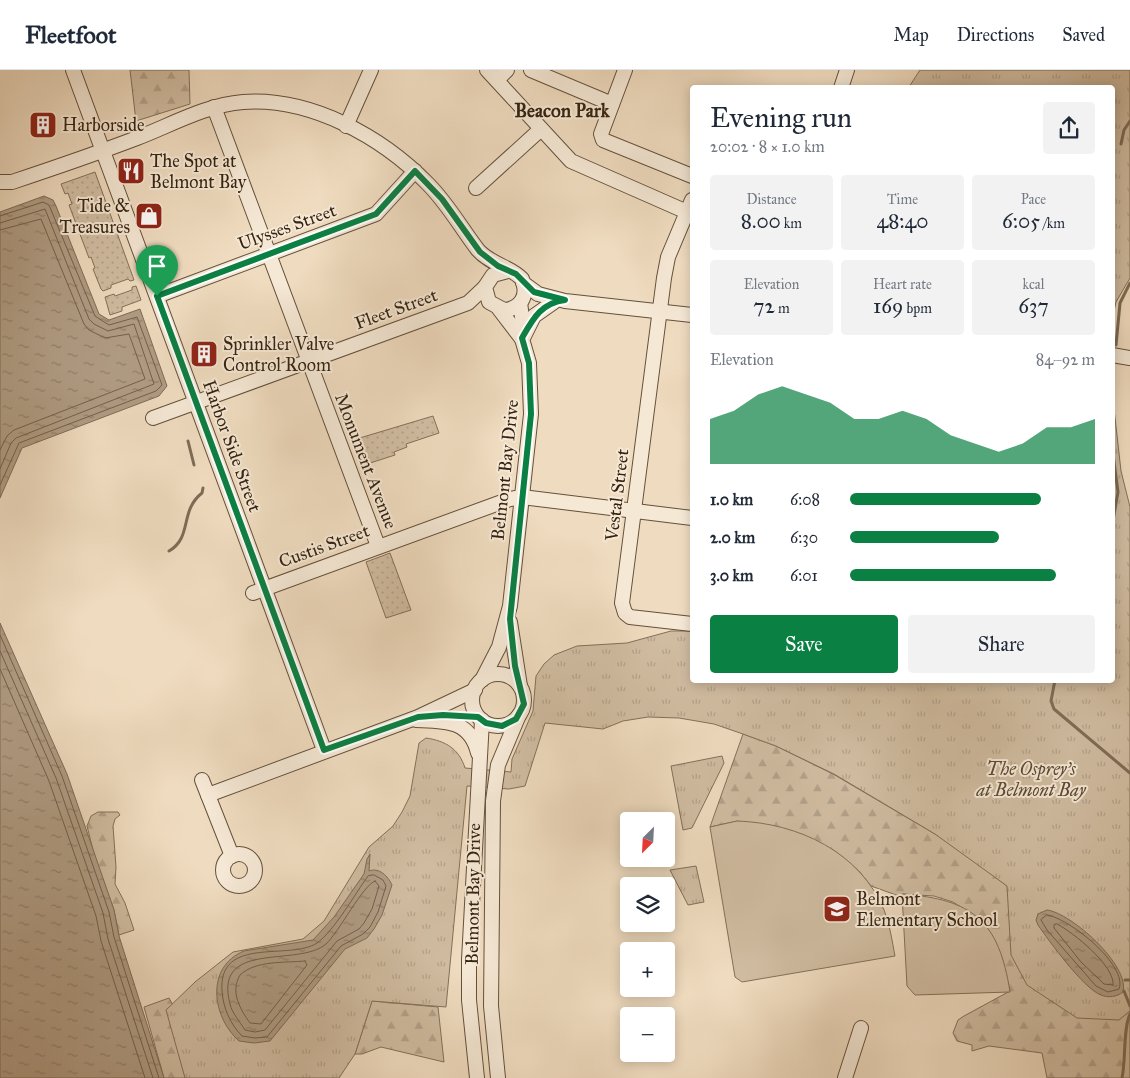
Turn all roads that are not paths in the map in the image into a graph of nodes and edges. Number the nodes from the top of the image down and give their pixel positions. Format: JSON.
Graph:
{"nodes":[{"id":1,"x":73,"y":70,"type":"edge"},
{"id":2,"x":371,"y":70,"type":"edge"},
{"id":3,"x":531,"y":70,"type":"edge"},
{"id":4,"x":625,"y":70,"type":"edge"},
{"id":5,"x":847,"y":70,"type":"edge"},
{"id":6,"x":497,"y":73,"type":"edge"},
{"id":7,"x":842,"y":85,"type":"edge"},
{"id":8,"x":612,"y":104,"type":"junction"},
{"id":9,"x":214,"y":107,"type":"junction"},
{"id":10,"x":346,"y":126,"type":"junction"},
{"id":11,"x":541,"y":129,"type":"junction"},
{"id":12,"x":104,"y":151,"type":"junction"},
{"id":13,"x":415,"y":171,"type":"junction"},
{"id":14,"x":690,"y":175,"type":"edge"},
{"id":15,"x":0,"y":182,"type":"edge"},
{"id":16,"x":476,"y":188,"type":"dead end"},
{"id":17,"x":690,"y":206,"type":"edge"},
{"id":18,"x":480,"y":252,"type":"junction"},
{"id":19,"x":268,"y":253,"type":"junction"},
{"id":20,"x":508,"y":271,"type":"junction"},
{"id":21,"x":523,"y":283,"type":"junction"},
{"id":22,"x":486,"y":284,"type":"junction"},
{"id":23,"x":157,"y":296,"type":"junction"},
{"id":24,"x":559,"y":301,"type":"junction"},
{"id":25,"x":521,"y":302,"type":"junction"},
{"id":26,"x":468,"y":303,"type":"junction"},
{"id":27,"x":496,"y":307,"type":"junction"},
{"id":28,"x":659,"y":312,"type":"junction"},
{"id":29,"x":690,"y":315,"type":"edge"},
{"id":30,"x":522,"y":338,"type":"junction"},
{"id":31,"x":1115,"y":356,"type":"edge"},
{"id":32,"x":1130,"y":358,"type":"edge"},
{"id":33,"x":309,"y":361,"type":"junction"},
{"id":34,"x":196,"y":402,"type":"junction"},
{"id":35,"x":153,"y":418,"type":"dead end"},
{"id":36,"x":522,"y":497,"type":"junction"},
{"id":37,"x":634,"y":511,"type":"junction"},
{"id":38,"x":690,"y":518,"type":"edge"},
{"id":39,"x":378,"y":546,"type":"junction"},
{"id":40,"x":259,"y":591,"type":"junction"},
{"id":41,"x":510,"y":606,"type":"junction"},
{"id":42,"x":690,"y":624,"type":"edge"},
{"id":43,"x":478,"y":685,"type":"junction"},
{"id":44,"x":520,"y":686,"type":"junction"},
{"id":45,"x":519,"y":716,"type":"junction"},
{"id":46,"x":414,"y":718,"type":"junction"},
{"id":47,"x":480,"y":719,"type":"junction"},
{"id":48,"x":324,"y":750,"type":"junction"},
{"id":49,"x":479,"y":763,"type":"junction"},
{"id":50,"x":202,"y":780,"type":"dead end"},
{"id":51,"x":208,"y":795,"type":"junction"},
{"id":52,"x":232,"y":856,"type":"dead end"},
{"id":53,"x":861,"y":1028,"type":"dead end"},
{"id":54,"x":476,"y":1078,"type":"edge"},
{"id":55,"x":498,"y":1078,"type":"edge"},
{"id":56,"x":845,"y":1078,"type":"edge"}],
"edges":[{"from":1,"to":12,"type":"street","name":"Harbor Side Street"},
{"from":2,"to":10,"type":"street"},
{"from":3,"to":8,"type":"street"},
{"from":4,"to":8,"type":"street"},
{"from":5,"to":7,"type":"street"},
{"from":6,"to":11,"type":"street"},
{"from":8,"to":14,"type":"street"},
{"from":9,"to":10,"type":"street","name":"Belmont Bay Drive"},
{"from":9,"to":12,"type":"street","name":"Belmont Bay Drive"},
{"from":9,"to":19,"type":"street","name":"Monument Avenue"},
{"from":10,"to":13,"type":"street","name":"Belmont Bay Drive"},
{"from":11,"to":16,"type":"street"},
{"from":11,"to":17,"type":"street"},
{"from":12,"to":15,"type":"street","name":"Belmont Bay Drive"},
{"from":12,"to":23,"type":"street","name":"Harbor Side Street"},
{"from":13,"to":18,"type":"street","name":"Belmont Bay Drive"},
{"from":13,"to":19,"type":"street","name":"Ulysses Street"},
{"from":17,"to":28,"type":"street","name":"Vestal Street"},
{"from":18,"to":20,"type":"street","name":"Belmont Bay Drive"},
{"from":18,"to":22,"type":"street","name":"Belmont Bay Drive"},
{"from":19,"to":23,"type":"street","name":"Ulysses Street"},
{"from":19,"to":33,"type":"street","name":"Monument Avenue"},
{"from":20,"to":21,"type":"street","name":"Belmont Bay Drive"},
{"from":20,"to":22,"type":"street"},
{"from":21,"to":24,"type":"street"},
{"from":21,"to":25,"type":"street","name":"Belmont Bay Drive"},
{"from":22,"to":26,"type":"street","name":"Fleet Street"},
{"from":22,"to":27,"type":"street","name":"Belmont Bay Drive"},
{"from":23,"to":34,"type":"street","name":"Harbor Side Street"},
{"from":24,"to":25,"type":"street"},
{"from":24,"to":28,"type":"street"},
{"from":24,"to":30,"type":"street"},
{"from":25,"to":27,"type":"street"},
{"from":25,"to":30,"type":"street","name":"Belmont Bay Drive"},
{"from":26,"to":27,"type":"street","name":"Fleet Street"},
{"from":26,"to":33,"type":"street","name":"Fleet Street"},
{"from":27,"to":30,"type":"street","name":"Belmont Bay Drive"},
{"from":28,"to":29,"type":"street"},
{"from":28,"to":37,"type":"street","name":"Vestal Street"},
{"from":30,"to":36,"type":"street","name":"Belmont Bay Drive"},
{"from":31,"to":32,"type":"street"},
{"from":33,"to":34,"type":"street","name":"Fleet Street"},
{"from":33,"to":39,"type":"street","name":"Monument Avenue"},
{"from":34,"to":35,"type":"street","name":"Fleet Street"},
{"from":34,"to":40,"type":"street","name":"Harbor Side Street"},
{"from":36,"to":37,"type":"street"},
{"from":36,"to":39,"type":"street","name":"Custis Street"},
{"from":36,"to":41,"type":"street","name":"Belmont Bay Drive"},
{"from":37,"to":38,"type":"street"},
{"from":37,"to":42,"type":"street","name":"Vestal Street"},
{"from":39,"to":40,"type":"street","name":"Custis Street"},
{"from":40,"to":48,"type":"street","name":"Harbor Side Street"},
{"from":41,"to":43,"type":"street","name":"Belmont Bay Drive"},
{"from":41,"to":44,"type":"street","name":"Belmont Bay Drive"},
{"from":43,"to":44,"type":"street"},
{"from":43,"to":46,"type":"street"},
{"from":43,"to":47,"type":"street","name":"Belmont Bay Drive"},
{"from":44,"to":45,"type":"street","name":"Belmont Bay Drive"},
{"from":45,"to":47,"type":"street"},
{"from":45,"to":55,"type":"street","name":"Belmont Bay Drive"},
{"from":46,"to":47,"type":"street"},
{"from":46,"to":48,"type":"street"},
{"from":46,"to":49,"type":"street"},
{"from":47,"to":49,"type":"street","name":"Belmont Bay Drive"},
{"from":48,"to":51,"type":"street"},
{"from":49,"to":54,"type":"street","name":"Belmont Bay Drive"},
{"from":50,"to":51,"type":"street"},
{"from":51,"to":52,"type":"street"},
{"from":53,"to":56,"type":"street"}]}
